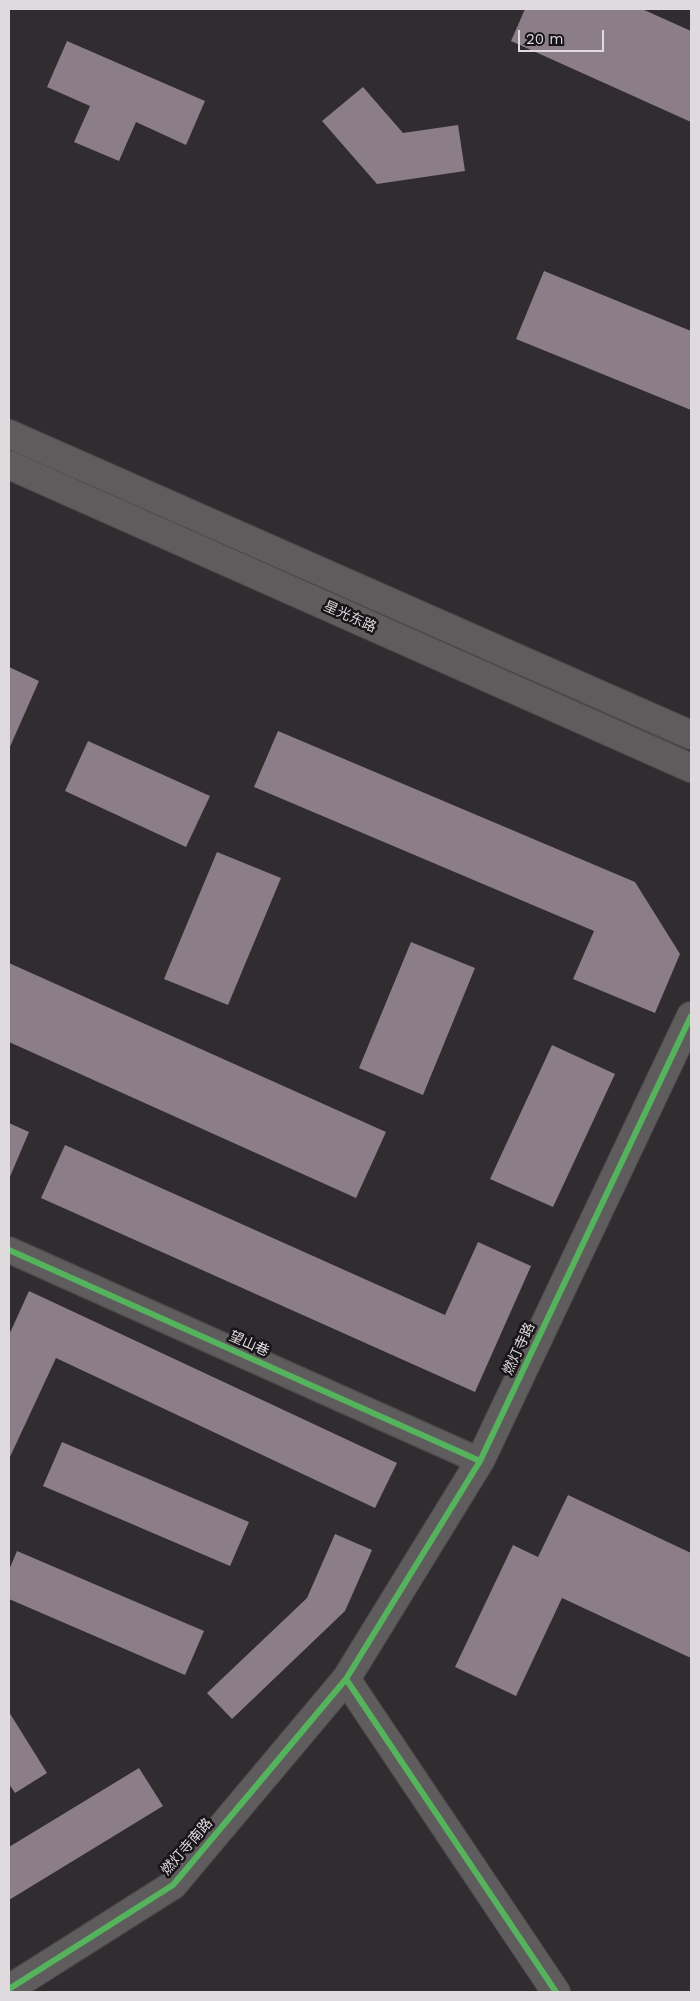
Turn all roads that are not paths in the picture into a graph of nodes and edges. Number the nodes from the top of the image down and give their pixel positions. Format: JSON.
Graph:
{"nodes":[{"id":1,"x":9,"y":434,"type":"edge"},
{"id":2,"x":9,"y":466,"type":"edge"},
{"id":3,"x":691,"y":735,"type":"edge"},
{"id":4,"x":691,"y":768,"type":"edge"},
{"id":5,"x":691,"y":1016,"type":"edge"},
{"id":6,"x":9,"y":1250,"type":"edge"},
{"id":7,"x":480,"y":1461,"type":"junction"},
{"id":8,"x":346,"y":1679,"type":"junction"},
{"id":9,"x":9,"y":1989,"type":"edge"},
{"id":10,"x":556,"y":1992,"type":"edge"}],
"edges":[{"from":1,"to":3,"type":"street"},
{"from":2,"to":4,"type":"street","name":"星光东路"},
{"from":5,"to":7,"type":"street","name":"燃灯寺路"},
{"from":6,"to":7,"type":"street","name":"望山巷"},
{"from":7,"to":8,"type":"street","name":"燃灯寺路"},
{"from":8,"to":9,"type":"street","name":"燃灯寺南路"},
{"from":8,"to":10,"type":"street"}]}
